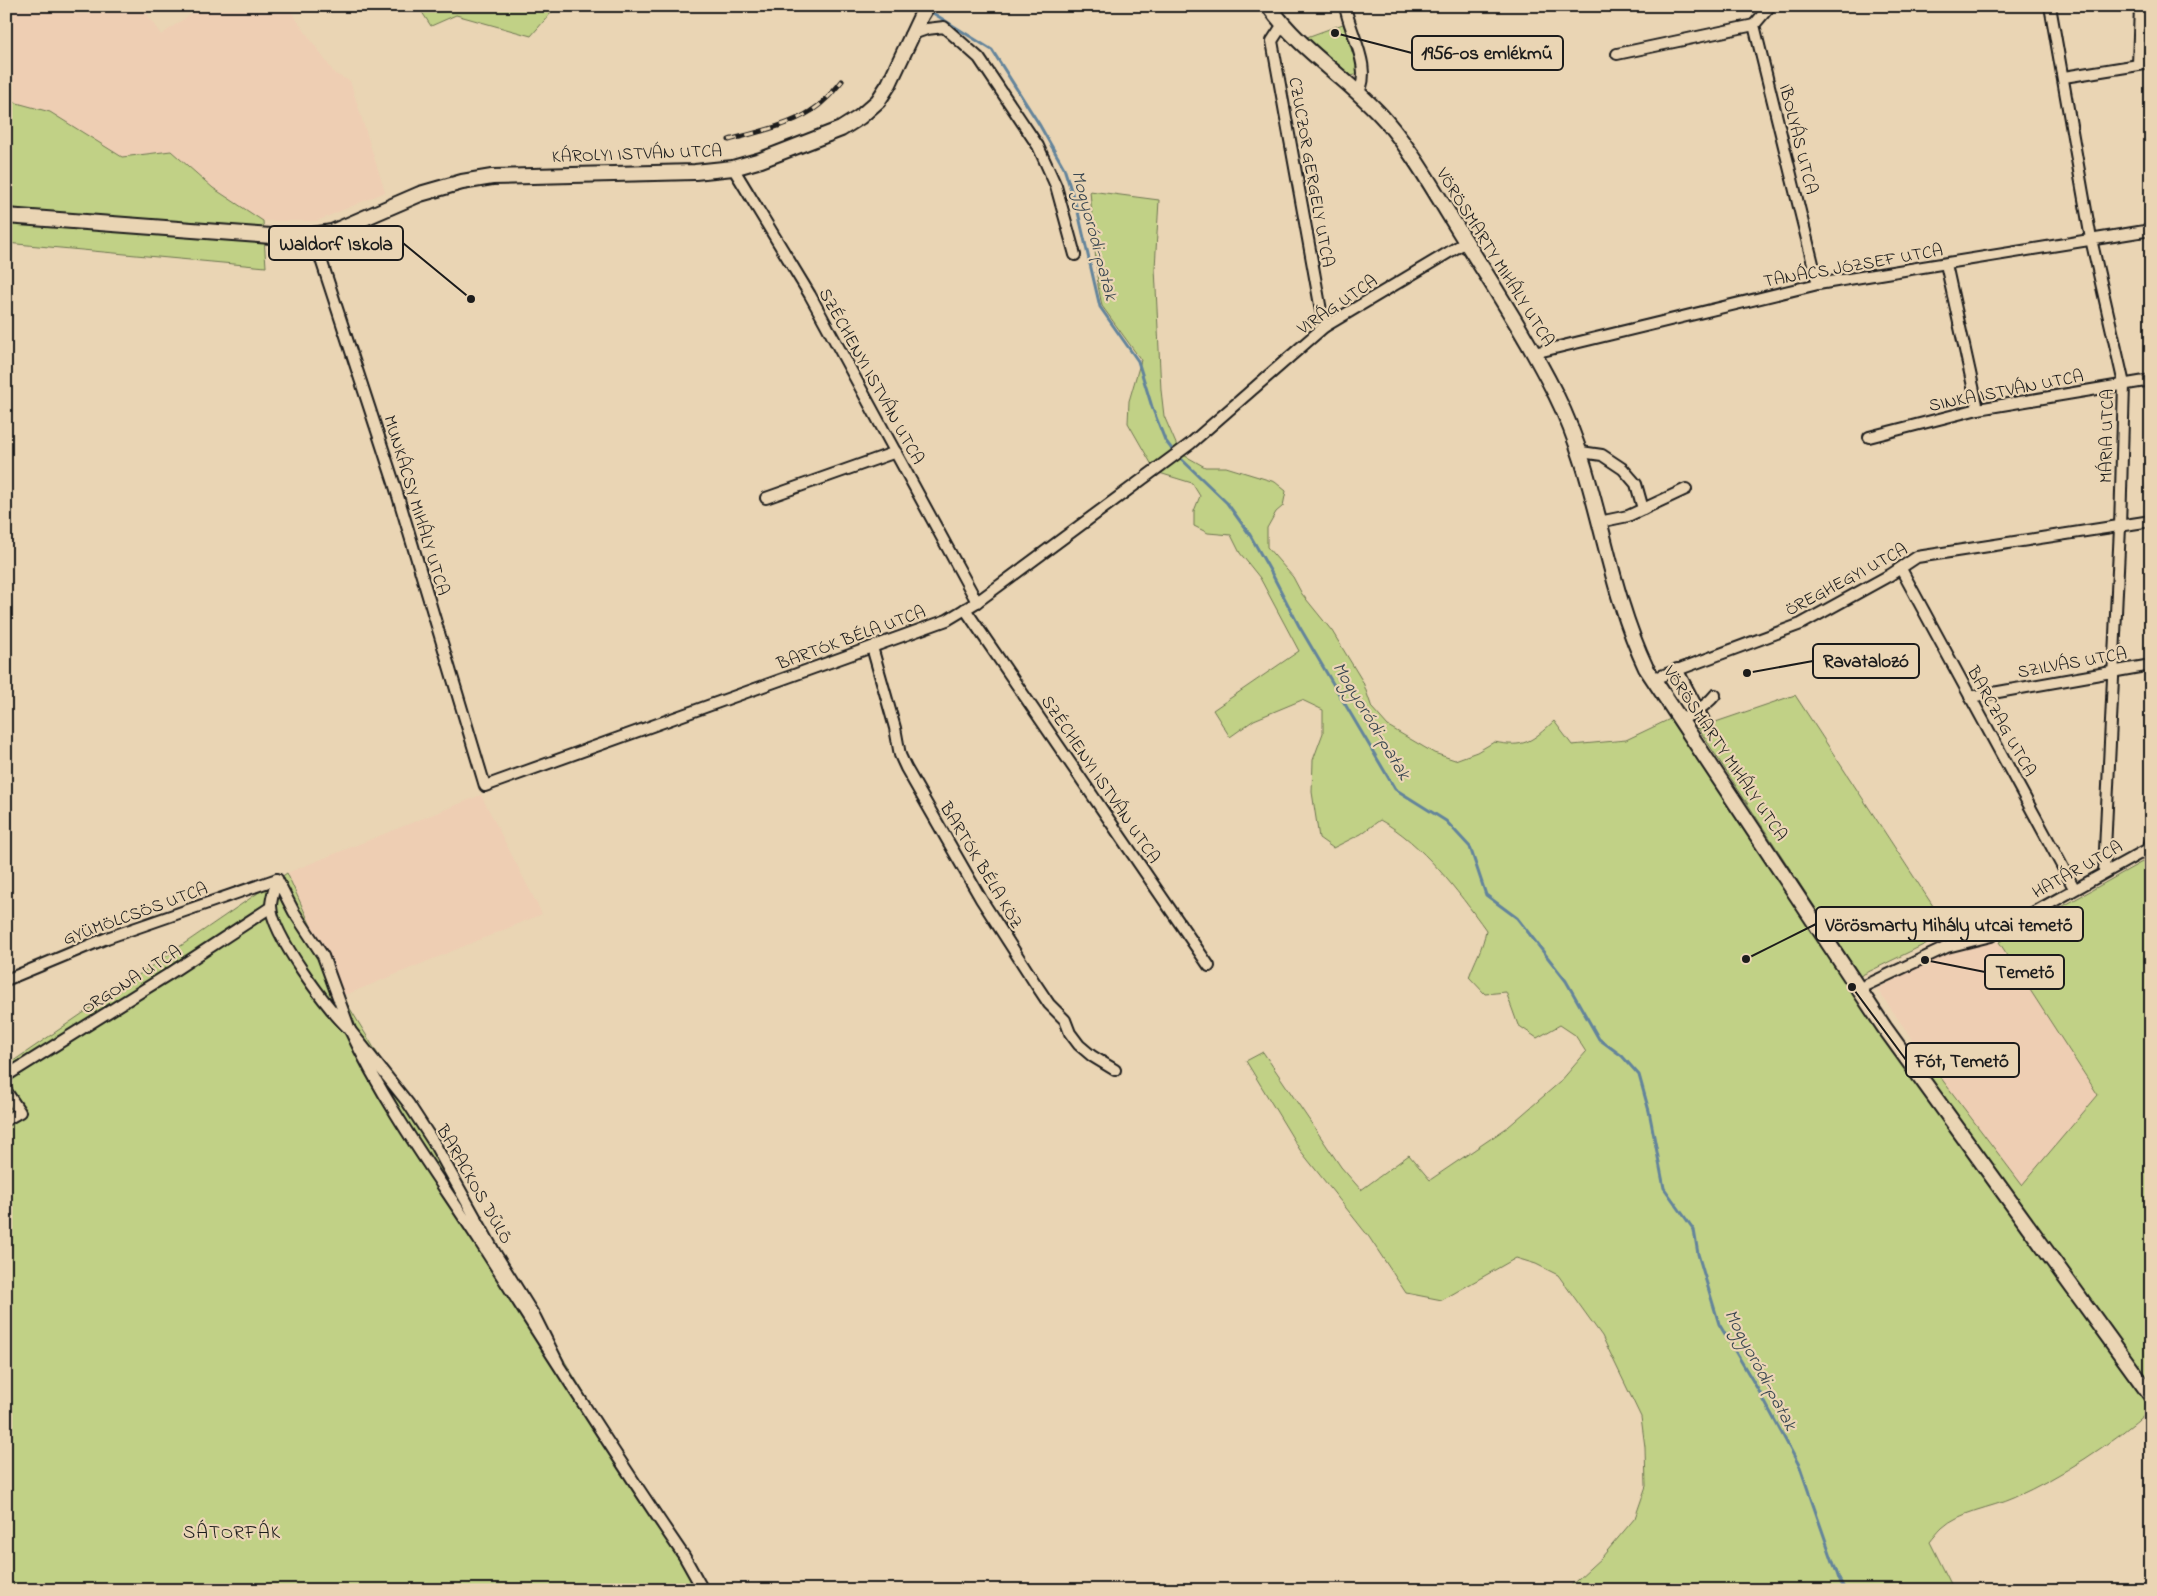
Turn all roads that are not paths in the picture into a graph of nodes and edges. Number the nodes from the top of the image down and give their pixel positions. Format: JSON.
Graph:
{"nodes":[{"id":1,"x":1269,"y":6,"type":"edge"},
{"id":2,"x":1345,"y":6,"type":"edge"},
{"id":3,"x":1770,"y":6,"type":"edge"},
{"id":4,"x":2050,"y":6,"type":"edge"},
{"id":5,"x":2140,"y":6,"type":"edge"},
{"id":6,"x":924,"y":10,"type":"edge"},
{"id":7,"x":1283,"y":24,"type":"junction"},
{"id":8,"x":1754,"y":25,"type":"junction"},
{"id":9,"x":910,"y":36,"type":"junction"},
{"id":10,"x":1617,"y":54,"type":"dead end"},
{"id":11,"x":2151,"y":63,"type":"edge"},
{"id":12,"x":2138,"y":65,"type":"junction"},
{"id":13,"x":2064,"y":77,"type":"junction"},
{"id":14,"x":1358,"y":94,"type":"junction"},
{"id":15,"x":733,"y":168,"type":"junction"},
{"id":16,"x":6,"y":216,"type":"edge"},
{"id":17,"x":2151,"y":230,"type":"edge"},
{"id":18,"x":313,"y":236,"type":"junction"},
{"id":19,"x":2091,"y":239,"type":"junction"},
{"id":20,"x":1466,"y":242,"type":"junction"},
{"id":21,"x":1075,"y":255,"type":"dead end"},
{"id":22,"x":1946,"y":264,"type":"junction"},
{"id":23,"x":1818,"y":284,"type":"junction"},
{"id":24,"x":1324,"y":327,"type":"junction"},
{"id":25,"x":1534,"y":353,"type":"junction"},
{"id":26,"x":2151,"y":380,"type":"edge"},
{"id":27,"x":2124,"y":384,"type":"junction"},
{"id":28,"x":1978,"y":409,"type":"junction"},
{"id":29,"x":1869,"y":438,"type":"dead end"},
{"id":30,"x":1190,"y":444,"type":"joint"},
{"id":31,"x":896,"y":452,"type":"junction"},
{"id":32,"x":1581,"y":452,"type":"junction"},
{"id":33,"x":1686,"y":489,"type":"dead end"},
{"id":34,"x":766,"y":498,"type":"dead end"},
{"id":35,"x":1642,"y":509,"type":"junction"},
{"id":36,"x":2151,"y":521,"type":"edge"},
{"id":37,"x":1599,"y":522,"type":"junction"},
{"id":38,"x":2120,"y":526,"type":"junction"},
{"id":39,"x":1901,"y":569,"type":"junction"},
{"id":40,"x":977,"y":602,"type":"junction"},
{"id":41,"x":966,"y":609,"type":"junction"},
{"id":42,"x":872,"y":647,"type":"junction"},
{"id":43,"x":2151,"y":665,"type":"edge"},
{"id":44,"x":1677,"y":669,"type":"junction"},
{"id":45,"x":2113,"y":671,"type":"junction"},
{"id":46,"x":1653,"y":679,"type":"junction"},
{"id":47,"x":1715,"y":695,"type":"dead end"},
{"id":48,"x":1970,"y":697,"type":"junction"},
{"id":49,"x":1699,"y":709,"type":"junction"},
{"id":50,"x":1681,"y":721,"type":"junction"},
{"id":51,"x":1705,"y":722,"type":"dead end"},
{"id":52,"x":485,"y":786,"type":"joint"},
{"id":53,"x":2149,"y":845,"type":"edge"},
{"id":54,"x":2104,"y":872,"type":"junction"},
{"id":55,"x":276,"y":879,"type":"junction"},
{"id":56,"x":2074,"y":888,"type":"junction"},
{"id":57,"x":271,"y":906,"type":"junction"},
{"id":58,"x":1209,"y":966,"type":"dead end"},
{"id":59,"x":6,"y":980,"type":"edge"},
{"id":60,"x":1858,"y":989,"type":"junction"},
{"id":61,"x":350,"y":1030,"type":"junction"},
{"id":62,"x":1115,"y":1070,"type":"dead end"},
{"id":63,"x":6,"y":1076,"type":"edge"},
{"id":64,"x":6,"y":1091,"type":"edge"},
{"id":65,"x":6,"y":1120,"type":"edge"},
{"id":66,"x":558,"y":1364,"type":"junction"},
{"id":67,"x":2151,"y":1396,"type":"edge"},
{"id":68,"x":702,"y":1589,"type":"edge"}],
"edges":[{"from":1,"to":7,"type":"main road","name":"VÖRÖSMARTY MIHÁLY UTCA"},
{"from":2,"to":14,"type":"street"},
{"from":3,"to":8,"type":"street"},
{"from":4,"to":13,"type":"street","name":"MÁRIA UTCA"},
{"from":5,"to":12,"type":"street"},
{"from":6,"to":9,"type":"main road","name":"KÁROLYI ISTVÁN UTCA"},
{"from":7,"to":14,"type":"main road","name":"VÖRÖSMARTY MIHÁLY UTCA"},
{"from":7,"to":24,"type":"street","name":"CZUCZOR GERGELY UTCA"},
{"from":8,"to":10,"type":"street"},
{"from":8,"to":23,"type":"street","name":"IBOLYÁS UTCA"},
{"from":9,"to":15,"type":"main road","name":"KÁROLYI ISTVÁN UTCA"},
{"from":9,"to":21,"type":"street"},
{"from":11,"to":12,"type":"street"},
{"from":12,"to":13,"type":"street"},
{"from":13,"to":19,"type":"street","name":"MÁRIA UTCA"},
{"from":14,"to":20,"type":"main road","name":"VÖRÖSMARTY MIHÁLY UTCA"},
{"from":15,"to":18,"type":"main road","name":"KÁROLYI ISTVÁN UTCA"},
{"from":15,"to":31,"type":"street","name":"SZÉCHENYI ISTVÁN UTCA"},
{"from":16,"to":18,"type":"main road","name":"KÁROLYI ISTVÁN UTCA"},
{"from":17,"to":19,"type":"street","name":"TANÁCS JÓZSEF UTCA"},
{"from":18,"to":52,"type":"street","name":"MUNKÁCSY MIHÁLY UTCA"},
{"from":19,"to":22,"type":"street","name":"TANÁCS JÓZSEF UTCA"},
{"from":19,"to":27,"type":"street","name":"MÁRIA UTCA"},
{"from":20,"to":24,"type":"street","name":"VIRÁG UTCA"},
{"from":20,"to":25,"type":"main road","name":"VÖRÖSMARTY MIHÁLY UTCA"},
{"from":22,"to":23,"type":"street","name":"TANÁCS JÓZSEF UTCA"},
{"from":22,"to":28,"type":"street"},
{"from":23,"to":25,"type":"street","name":"TANÁCS JÓZSEF UTCA"},
{"from":24,"to":30,"type":"street","name":"VIRÁG UTCA"},
{"from":25,"to":32,"type":"main road","name":"VÖRÖSMARTY MIHÁLY UTCA"},
{"from":26,"to":27,"type":"street","name":"SINKA ISTVÁN UTCA"},
{"from":27,"to":28,"type":"street","name":"SINKA ISTVÁN UTCA"},
{"from":27,"to":38,"type":"street","name":"MÁRIA UTCA"},
{"from":28,"to":29,"type":"street","name":"SINKA ISTVÁN UTCA"},
{"from":30,"to":40,"type":"street","name":"BARTÓK BÉLA UTCA"},
{"from":31,"to":34,"type":"street"},
{"from":31,"to":40,"type":"street","name":"SZÉCHENYI ISTVÁN UTCA"},
{"from":32,"to":35,"type":"street"},
{"from":32,"to":37,"type":"main road","name":"VÖRÖSMARTY MIHÁLY UTCA"},
{"from":33,"to":35,"type":"street"},
{"from":35,"to":37,"type":"street"},
{"from":36,"to":38,"type":"street","name":"ÖREGHEGYI UTCA"},
{"from":37,"to":46,"type":"main road","name":"VÖRÖSMARTY MIHÁLY UTCA"},
{"from":38,"to":39,"type":"street","name":"ÖREGHEGYI UTCA"},
{"from":38,"to":45,"type":"street","name":"MÁRIA UTCA"},
{"from":39,"to":44,"type":"street","name":"ÖREGHEGYI UTCA"},
{"from":39,"to":48,"type":"street","name":"BARCZAG UTCA"},
{"from":40,"to":41,"type":"street","name":"BARTÓK BÉLA UTCA"},
{"from":41,"to":42,"type":"street","name":"BARTÓK BÉLA UTCA"},
{"from":41,"to":58,"type":"street","name":"SZÉCHENYI ISTVÁN UTCA"},
{"from":42,"to":52,"type":"street","name":"BARTÓK BÉLA UTCA"},
{"from":42,"to":62,"type":"street","name":"BARTÓK BÉLA KÖZ"},
{"from":43,"to":45,"type":"street","name":"SZILVÁS UTCA"},
{"from":44,"to":46,"type":"street","name":"ÖREGHEGYI UTCA"},
{"from":44,"to":49,"type":"street"},
{"from":45,"to":48,"type":"street","name":"SZILVÁS UTCA"},
{"from":45,"to":54,"type":"street","name":"MÁRIA UTCA"},
{"from":46,"to":50,"type":"main road","name":"VÖRÖSMARTY MIHÁLY UTCA"},
{"from":47,"to":49,"type":"street"},
{"from":48,"to":56,"type":"street","name":"BARCZAG UTCA"},
{"from":49,"to":50,"type":"street"},
{"from":49,"to":51,"type":"street"},
{"from":50,"to":60,"type":"main road","name":"VÖRÖSMARTY MIHÁLY UTCA"},
{"from":53,"to":54,"type":"street","name":"HATÁR UTCA"},
{"from":54,"to":56,"type":"street","name":"HATÁR UTCA"},
{"from":55,"to":57,"type":"street"},
{"from":55,"to":59,"type":"street","name":"GYÜMÖLCSÖS UTCA"},
{"from":55,"to":61,"type":"street","name":"BARACKOS DŰLŐ"},
{"from":56,"to":60,"type":"street","name":"HATÁR UTCA"},
{"from":57,"to":61,"type":"street","name":"BARACKOS DŰLŐ"},
{"from":57,"to":63,"type":"street","name":"ORGONA UTCA"},
{"from":60,"to":67,"type":"main road","name":"VÖRÖSMARTY MIHÁLY UTCA"},
{"from":61,"to":66,"type":"street","name":"BARACKOS DŰLŐ"},
{"from":61,"to":66,"type":"street","name":"BARACKOS DŰLŐ"},
{"from":64,"to":65,"type":"street"},
{"from":66,"to":68,"type":"street","name":"BARACKOS DŰLŐ"}]}
